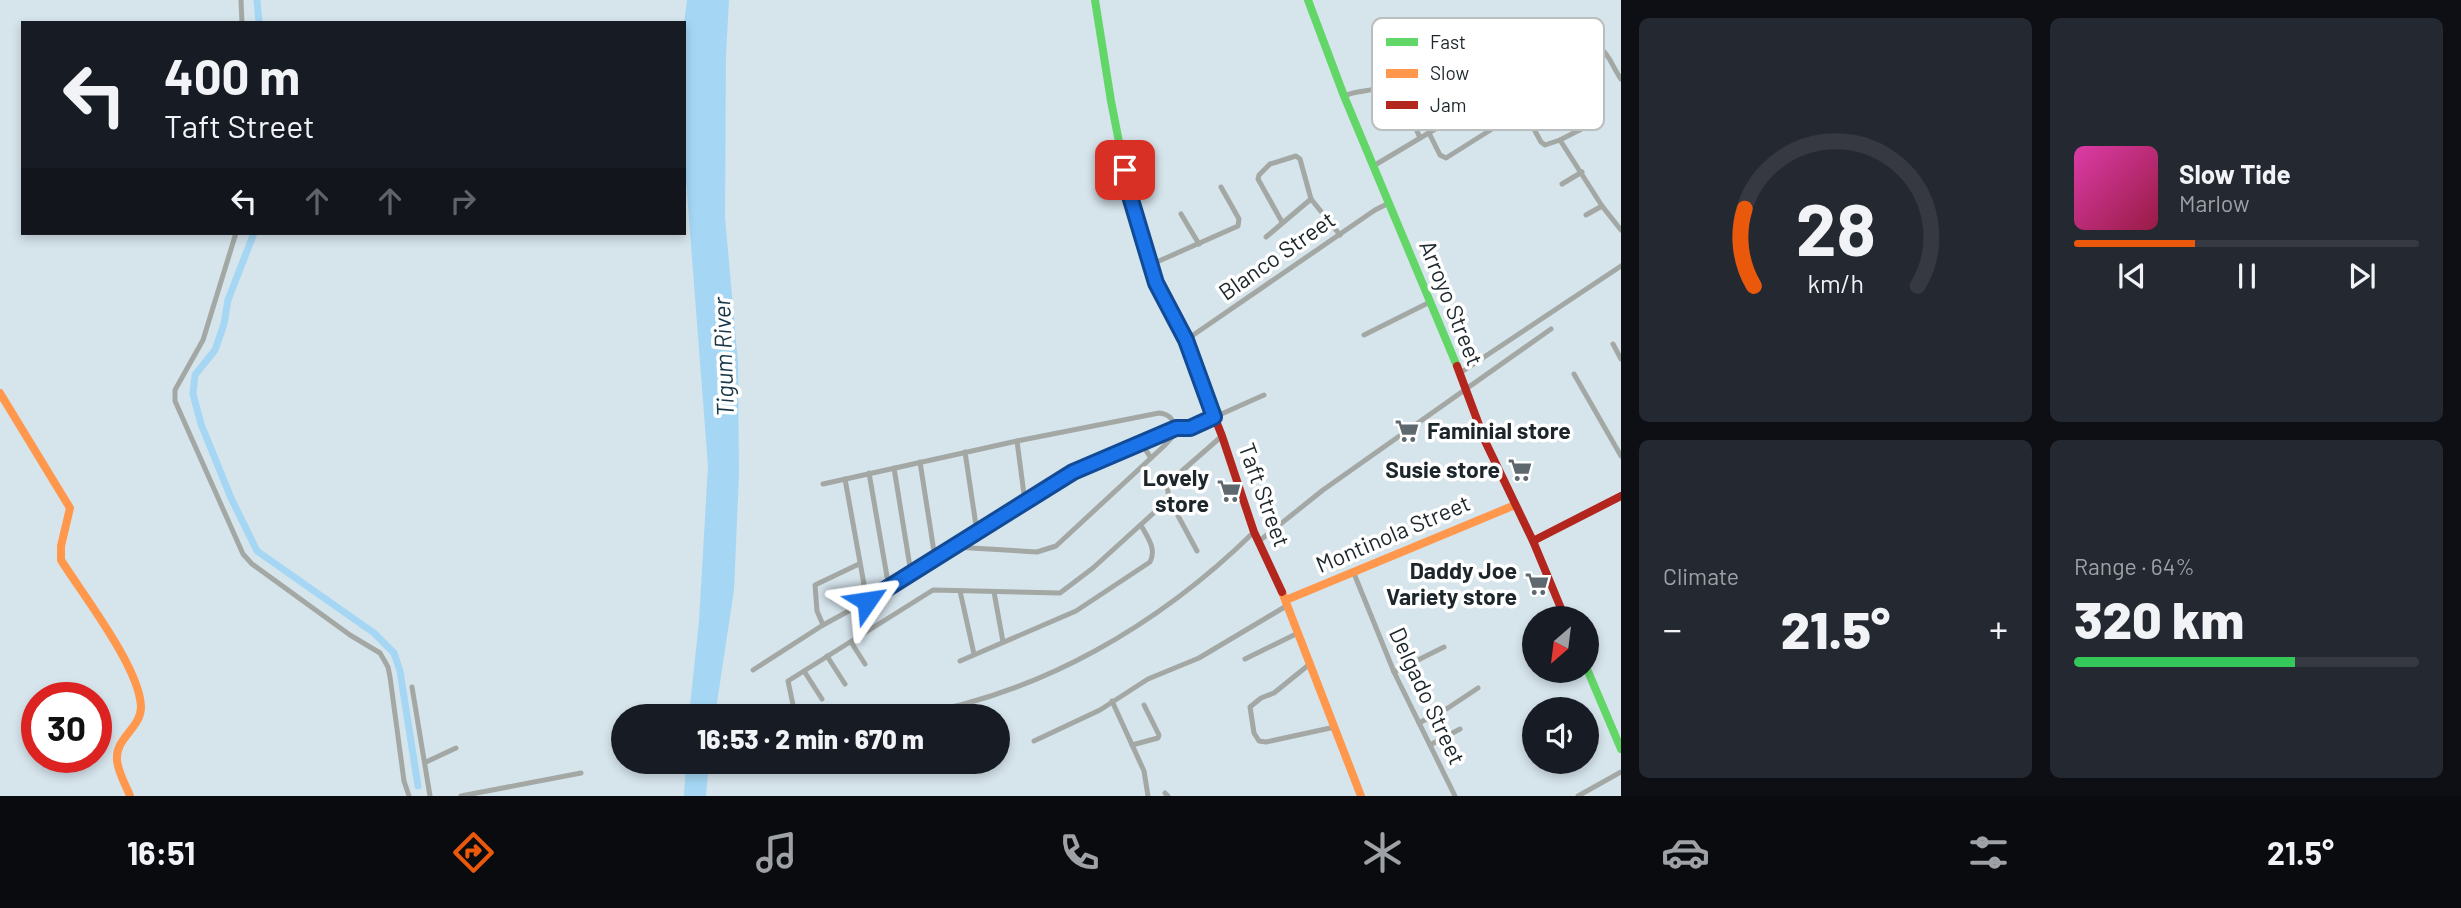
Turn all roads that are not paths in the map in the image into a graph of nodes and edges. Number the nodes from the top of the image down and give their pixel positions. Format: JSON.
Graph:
{"nodes":[{"id":1,"x":241,"y":0,"type":"edge"},
{"id":2,"x":1095,"y":0,"type":"edge"},
{"id":3,"x":1308,"y":0,"type":"edge"},
{"id":4,"x":243,"y":21,"type":"edge"},
{"id":5,"x":1604,"y":51,"type":"edge"},
{"id":6,"x":1620,"y":76,"type":"edge"},
{"id":7,"x":1372,"y":91,"type":"edge"},
{"id":8,"x":1344,"y":96,"type":"junction"},
{"id":9,"x":1416,"y":130,"type":"edge"},
{"id":10,"x":1434,"y":130,"type":"edge"},
{"id":11,"x":1489,"y":130,"type":"edge"},
{"id":12,"x":1534,"y":130,"type":"edge"},
{"id":13,"x":1575,"y":131,"type":"edge"},
{"id":14,"x":1429,"y":133,"type":"junction"},
{"id":15,"x":1420,"y":138,"type":"junction"},
{"id":16,"x":1560,"y":140,"type":"junction"},
{"id":17,"x":1375,"y":165,"type":"junction"},
{"id":18,"x":1581,"y":172,"type":"junction"},
{"id":19,"x":1562,"y":184,"type":"dead end"},
{"id":20,"x":1221,"y":187,"type":"dead end"},
{"id":21,"x":1311,"y":199,"type":"junction"},
{"id":22,"x":1389,"y":203,"type":"junction"},
{"id":23,"x":1602,"y":206,"type":"junction"},
{"id":24,"x":1181,"y":215,"type":"dead end"},
{"id":25,"x":1586,"y":215,"type":"dead end"},
{"id":26,"x":1282,"y":222,"type":"junction"},
{"id":27,"x":1621,"y":230,"type":"edge"},
{"id":28,"x":235,"y":235,"type":"edge"},
{"id":29,"x":1340,"y":235,"type":"junction"},
{"id":30,"x":1266,"y":237,"type":"dead end"},
{"id":31,"x":1199,"y":244,"type":"junction"},
{"id":32,"x":1150,"y":265,"type":"junction"},
{"id":33,"x":1621,"y":266,"type":"edge"},
{"id":34,"x":1430,"y":302,"type":"junction"},
{"id":35,"x":1551,"y":329,"type":"dead end"},
{"id":36,"x":1364,"y":335,"type":"dead end"},
{"id":37,"x":1186,"y":340,"type":"junction"},
{"id":38,"x":1510,"y":341,"type":"junction"},
{"id":39,"x":1613,"y":344,"type":"dead end"},
{"id":40,"x":1517,"y":353,"type":"junction"},
{"id":41,"x":1621,"y":359,"type":"edge"},
{"id":42,"x":1460,"y":373,"type":"junction"},
{"id":43,"x":1574,"y":374,"type":"dead end"},
{"id":44,"x":1465,"y":387,"type":"junction"},
{"id":45,"x":0,"y":393,"type":"edge"},
{"id":46,"x":1264,"y":395,"type":"dead end"},
{"id":47,"x":1214,"y":415,"type":"junction"},
{"id":48,"x":1176,"y":428,"type":"junction"},
{"id":49,"x":1222,"y":436,"type":"junction"},
{"id":50,"x":1017,"y":441,"type":"junction"},
{"id":51,"x":1141,"y":443,"type":"junction"},
{"id":52,"x":965,"y":452,"type":"junction"},
{"id":53,"x":1621,"y":456,"type":"edge"},
{"id":54,"x":1151,"y":458,"type":"junction"},
{"id":55,"x":920,"y":462,"type":"junction"},
{"id":56,"x":894,"y":468,"type":"junction"},
{"id":57,"x":869,"y":473,"type":"junction"},
{"id":58,"x":845,"y":479,"type":"junction"},
{"id":59,"x":823,"y":484,"type":"dead end"},
{"id":60,"x":1621,"y":496,"type":"edge"},
{"id":61,"x":1169,"y":499,"type":"junction"},
{"id":62,"x":1024,"y":502,"type":"junction"},
{"id":63,"x":1515,"y":505,"type":"junction"},
{"id":64,"x":1141,"y":525,"type":"junction"},
{"id":65,"x":977,"y":532,"type":"junction"},
{"id":66,"x":1254,"y":532,"type":"junction"},
{"id":67,"x":1533,"y":541,"type":"junction"},
{"id":68,"x":1258,"y":542,"type":"junction"},
{"id":69,"x":954,"y":547,"type":"junction"},
{"id":70,"x":1197,"y":551,"type":"dead end"},
{"id":71,"x":935,"y":558,"type":"junction"},
{"id":72,"x":859,"y":564,"type":"junction"},
{"id":73,"x":1353,"y":571,"type":"junction"},
{"id":74,"x":911,"y":573,"type":"junction"},
{"id":75,"x":888,"y":588,"type":"junction"},
{"id":76,"x":960,"y":591,"type":"junction"},
{"id":77,"x":994,"y":592,"type":"junction"},
{"id":78,"x":867,"y":601,"type":"junction"},
{"id":79,"x":1287,"y":603,"type":"junction"},
{"id":80,"x":1560,"y":606,"type":"edge"},
{"id":81,"x":823,"y":625,"type":"junction"},
{"id":82,"x":1298,"y":633,"type":"junction"},
{"id":83,"x":851,"y":642,"type":"junction"},
{"id":84,"x":1003,"y":642,"type":"junction"},
{"id":85,"x":1444,"y":647,"type":"dead end"},
{"id":86,"x":974,"y":654,"type":"junction"},
{"id":87,"x":827,"y":656,"type":"junction"},
{"id":88,"x":1245,"y":659,"type":"dead end"},
{"id":89,"x":960,"y":661,"type":"dead end"},
{"id":90,"x":1311,"y":663,"type":"junction"},
{"id":91,"x":865,"y":664,"type":"dead end"},
{"id":92,"x":752,"y":670,"type":"dead end"},
{"id":93,"x":804,"y":671,"type":"junction"},
{"id":94,"x":1394,"y":673,"type":"junction"},
{"id":95,"x":1593,"y":683,"type":"edge"},
{"id":96,"x":845,"y":684,"type":"dead end"},
{"id":97,"x":412,"y":687,"type":"dead end"},
{"id":98,"x":1478,"y":688,"type":"dead end"},
{"id":99,"x":821,"y":699,"type":"dead end"},
{"id":100,"x":1112,"y":701,"type":"junction"},
{"id":101,"x":793,"y":704,"type":"edge"},
{"id":102,"x":969,"y":704,"type":"edge"},
{"id":103,"x":1144,"y":705,"type":"dead end"},
{"id":104,"x":1419,"y":723,"type":"junction"},
{"id":105,"x":1335,"y":727,"type":"junction"},
{"id":106,"x":1460,"y":729,"type":"dead end"},
{"id":107,"x":1034,"y":741,"type":"dead end"},
{"id":108,"x":1132,"y":745,"type":"junction"},
{"id":109,"x":1430,"y":745,"type":"junction"},
{"id":110,"x":456,"y":748,"type":"dead end"},
{"id":111,"x":1621,"y":749,"type":"edge"},
{"id":112,"x":426,"y":762,"type":"junction"},
{"id":113,"x":1621,"y":772,"type":"edge"},
{"id":114,"x":581,"y":773,"type":"dead end"},
{"id":115,"x":130,"y":796,"type":"edge"},
{"id":116,"x":409,"y":796,"type":"edge"},
{"id":117,"x":430,"y":796,"type":"edge"},
{"id":118,"x":461,"y":796,"type":"edge"},
{"id":119,"x":1148,"y":796,"type":"edge"},
{"id":120,"x":1362,"y":796,"type":"edge"},
{"id":121,"x":1455,"y":796,"type":"edge"},
{"id":122,"x":1578,"y":796,"type":"edge"}],
"edges":[{"from":1,"to":4,"type":"street"},
{"from":2,"to":32,"type":"street","name":"Taft Street"},
{"from":3,"to":8,"type":"street","name":"Arroyo Street"},
{"from":5,"to":6,"type":"street"},
{"from":7,"to":8,"type":"street"},
{"from":8,"to":17,"type":"street","name":"Arroyo Street"},
{"from":9,"to":15,"type":"street"},
{"from":10,"to":14,"type":"street"},
{"from":11,"to":14,"type":"street"},
{"from":12,"to":16,"type":"street"},
{"from":13,"to":16,"type":"street"},
{"from":14,"to":15,"type":"street"},
{"from":15,"to":17,"type":"street"},
{"from":16,"to":18,"type":"street"},
{"from":17,"to":22,"type":"street","name":"Arroyo Street"},
{"from":18,"to":19,"type":"street"},
{"from":18,"to":23,"type":"street"},
{"from":20,"to":31,"type":"street"},
{"from":21,"to":26,"type":"street"},
{"from":21,"to":26,"type":"street"},
{"from":21,"to":29,"type":"street"},
{"from":22,"to":29,"type":"street","name":"Blanco Street"},
{"from":22,"to":34,"type":"street","name":"Arroyo Street"},
{"from":23,"to":25,"type":"street"},
{"from":23,"to":27,"type":"street"},
{"from":24,"to":31,"type":"street"},
{"from":26,"to":30,"type":"street"},
{"from":28,"to":116,"type":"street"},
{"from":29,"to":37,"type":"street","name":"Blanco Street"},
{"from":31,"to":32,"type":"street"},
{"from":32,"to":37,"type":"street","name":"Taft Street"},
{"from":33,"to":38,"type":"street"},
{"from":34,"to":36,"type":"street"},
{"from":34,"to":42,"type":"street","name":"Arroyo Street"},
{"from":35,"to":40,"type":"street"},
{"from":37,"to":47,"type":"street","name":"Taft Street"},
{"from":38,"to":40,"type":"street"},
{"from":38,"to":42,"type":"street"},
{"from":39,"to":41,"type":"street"},
{"from":40,"to":44,"type":"street"},
{"from":42,"to":44,"type":"street","name":"Arroyo Street"},
{"from":43,"to":53,"type":"street"},
{"from":44,"to":63,"type":"street","name":"Arroyo Street"},
{"from":44,"to":68,"type":"street"},
{"from":45,"to":115,"type":"street"},
{"from":46,"to":47,"type":"street"},
{"from":47,"to":48,"type":"street"},
{"from":47,"to":49,"type":"street","name":"Taft Street"},
{"from":48,"to":50,"type":"street"},
{"from":48,"to":51,"type":"street"},
{"from":48,"to":54,"type":"street"},
{"from":49,"to":61,"type":"street"},
{"from":49,"to":66,"type":"street","name":"Taft Street"},
{"from":50,"to":52,"type":"street"},
{"from":50,"to":62,"type":"street"},
{"from":51,"to":54,"type":"street"},
{"from":51,"to":62,"type":"street"},
{"from":52,"to":55,"type":"street"},
{"from":52,"to":65,"type":"street"},
{"from":54,"to":69,"type":"street"},
{"from":55,"to":56,"type":"street"},
{"from":55,"to":71,"type":"street"},
{"from":56,"to":57,"type":"street"},
{"from":56,"to":74,"type":"street"},
{"from":57,"to":58,"type":"street"},
{"from":57,"to":75,"type":"street"},
{"from":58,"to":59,"type":"street"},
{"from":58,"to":72,"type":"street"},
{"from":60,"to":67,"type":"street"},
{"from":61,"to":64,"type":"street"},
{"from":61,"to":70,"type":"street"},
{"from":62,"to":65,"type":"street"},
{"from":63,"to":67,"type":"street","name":"Arroyo Street"},
{"from":63,"to":73,"type":"street","name":"Montinola Street"},
{"from":64,"to":77,"type":"street"},
{"from":64,"to":84,"type":"street"},
{"from":65,"to":69,"type":"street"},
{"from":66,"to":68,"type":"street","name":"Taft Street"},
{"from":66,"to":102,"type":"street"},
{"from":67,"to":80,"type":"street","name":"Arroyo Street"},
{"from":68,"to":79,"type":"street","name":"Taft Street"},
{"from":69,"to":71,"type":"street"},
{"from":71,"to":74,"type":"street"},
{"from":72,"to":78,"type":"street"},
{"from":72,"to":81,"type":"street"},
{"from":73,"to":79,"type":"street","name":"Montinola Street"},
{"from":73,"to":94,"type":"street","name":"Delgado Street"},
{"from":74,"to":75,"type":"street"},
{"from":75,"to":78,"type":"street"},
{"from":76,"to":77,"type":"street"},
{"from":76,"to":83,"type":"street"},
{"from":76,"to":86,"type":"street"},
{"from":77,"to":84,"type":"street"},
{"from":78,"to":81,"type":"street"},
{"from":79,"to":82,"type":"street","name":"Taft Street"},
{"from":79,"to":100,"type":"street"},
{"from":81,"to":92,"type":"street"},
{"from":82,"to":88,"type":"street"},
{"from":82,"to":90,"type":"street","name":"Taft Street"},
{"from":83,"to":87,"type":"street"},
{"from":83,"to":91,"type":"street"},
{"from":84,"to":86,"type":"street"},
{"from":85,"to":94,"type":"street"},
{"from":86,"to":89,"type":"street"},
{"from":87,"to":93,"type":"street"},
{"from":87,"to":96,"type":"street"},
{"from":90,"to":105,"type":"street","name":"Taft Street"},
{"from":90,"to":105,"type":"street"},
{"from":93,"to":99,"type":"street"},
{"from":93,"to":101,"type":"street"},
{"from":94,"to":104,"type":"street","name":"Delgado Street"},
{"from":95,"to":111,"type":"street"},
{"from":97,"to":112,"type":"street"},
{"from":98,"to":104,"type":"street"},
{"from":100,"to":107,"type":"street"},
{"from":100,"to":108,"type":"street"},
{"from":103,"to":108,"type":"street"},
{"from":104,"to":109,"type":"street","name":"Delgado Street"},
{"from":105,"to":120,"type":"street","name":"Taft Street"},
{"from":106,"to":109,"type":"street"},
{"from":108,"to":119,"type":"street"},
{"from":109,"to":121,"type":"street","name":"Delgado Street"},
{"from":110,"to":112,"type":"street"},
{"from":112,"to":117,"type":"street"},
{"from":113,"to":122,"type":"street"},
{"from":114,"to":118,"type":"street"}]}
